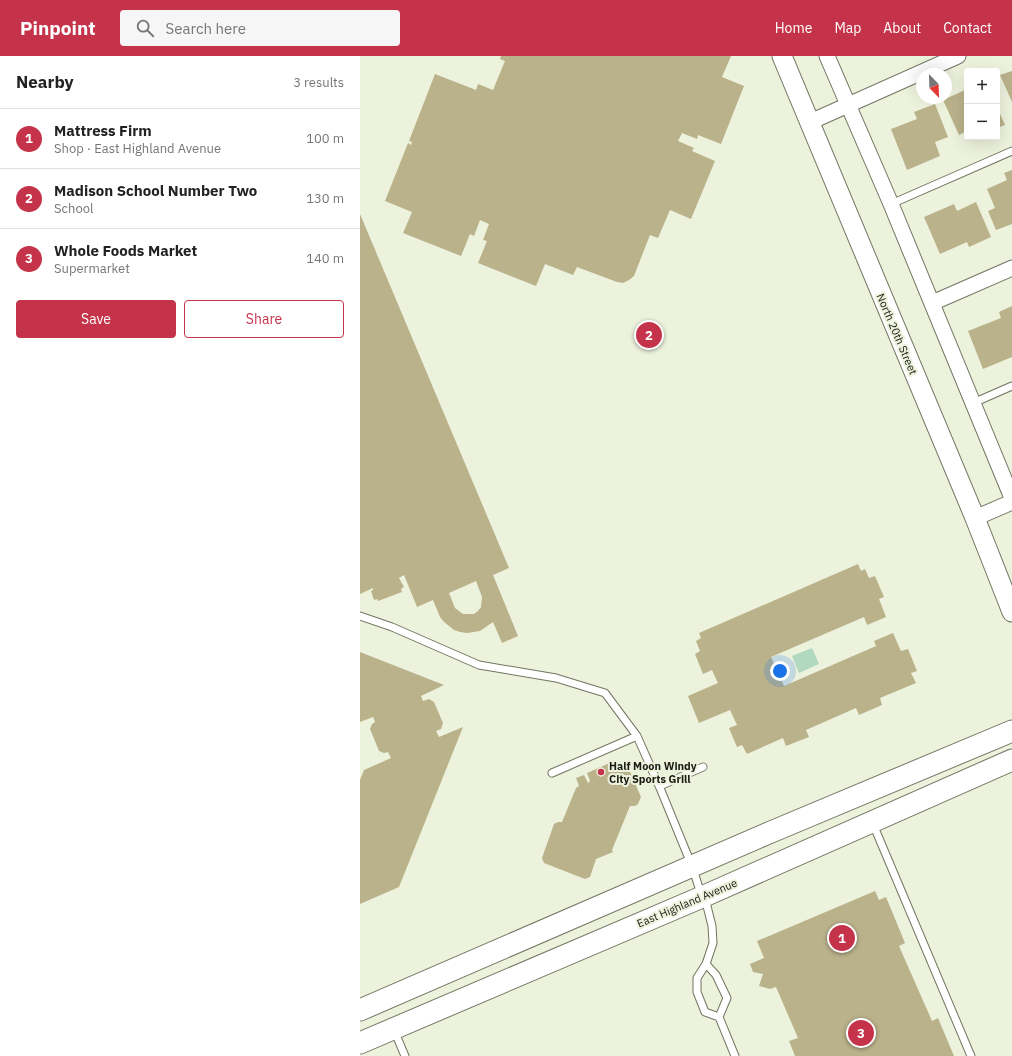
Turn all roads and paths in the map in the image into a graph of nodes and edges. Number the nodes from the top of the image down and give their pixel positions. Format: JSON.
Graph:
{"nodes":[{"id":1,"x":782,"y":56,"type":"edge"},
{"id":2,"x":827,"y":56,"type":"edge"},
{"id":3,"x":958,"y":56,"type":"edge"},
{"id":4,"x":849,"y":106,"type":"junction"},
{"id":5,"x":810,"y":122,"type":"junction"},
{"id":6,"x":1012,"y":151,"type":"edge"},
{"id":7,"x":891,"y":204,"type":"junction"},
{"id":8,"x":1012,"y":268,"type":"edge"},
{"id":9,"x":932,"y":303,"type":"junction"},
{"id":10,"x":1012,"y":386,"type":"edge"},
{"id":11,"x":973,"y":403,"type":"junction"},
{"id":12,"x":1012,"y":498,"type":"edge"},
{"id":13,"x":1012,"y":502,"type":"edge"},
{"id":14,"x":975,"y":518,"type":"junction"},
{"id":15,"x":1012,"y":612,"type":"edge"},
{"id":16,"x":360,"y":616,"type":"edge"},
{"id":17,"x":1012,"y":731,"type":"edge"},
{"id":18,"x":637,"y":736,"type":"junction"},
{"id":19,"x":1012,"y":760,"type":"edge"},
{"id":20,"x":703,"y":767,"type":"dead end"},
{"id":21,"x":552,"y":773,"type":"dead end"},
{"id":22,"x":660,"y":786,"type":"junction"},
{"id":23,"x":872,"y":822,"type":"junction"},
{"id":24,"x":692,"y":866,"type":"junction"},
{"id":25,"x":702,"y":897,"type":"junction"},
{"id":26,"x":706,"y":964,"type":"junction"},
{"id":27,"x":382,"y":1000,"type":"junction"},
{"id":28,"x":360,"y":1010,"type":"edge"},
{"id":29,"x":719,"y":1017,"type":"junction"},
{"id":30,"x":394,"y":1029,"type":"junction"},
{"id":31,"x":360,"y":1043,"type":"edge"},
{"id":32,"x":404,"y":1056,"type":"edge"},
{"id":33,"x":735,"y":1056,"type":"edge"},
{"id":34,"x":971,"y":1056,"type":"edge"}],
"edges":[{"from":1,"to":5,"type":"street","name":"North 20th Street"},
{"from":2,"to":4,"type":"street"},
{"from":3,"to":4,"type":"street"},
{"from":4,"to":5,"type":"street"},
{"from":4,"to":7,"type":"street"},
{"from":5,"to":14,"type":"street","name":"North 20th Street"},
{"from":6,"to":7,"type":"lane"},
{"from":7,"to":9,"type":"street"},
{"from":8,"to":9,"type":"street"},
{"from":9,"to":11,"type":"street"},
{"from":10,"to":11,"type":"lane"},
{"from":11,"to":12,"type":"street"},
{"from":13,"to":14,"type":"street"},
{"from":14,"to":15,"type":"street","name":"North 20th Street"},
{"from":16,"to":18,"type":"lane"},
{"from":17,"to":24,"type":"main road"},
{"from":18,"to":21,"type":"lane"},
{"from":18,"to":22,"type":"lane"},
{"from":19,"to":23,"type":"main road","name":"East Highland Avenue"},
{"from":20,"to":22,"type":"lane"},
{"from":22,"to":24,"type":"lane"},
{"from":23,"to":25,"type":"main road","name":"East Highland Avenue"},
{"from":23,"to":34,"type":"lane"},
{"from":24,"to":25,"type":"lane"},
{"from":24,"to":27,"type":"main road"},
{"from":25,"to":26,"type":"lane"},
{"from":25,"to":30,"type":"main road","name":"East Highland Avenue"},
{"from":26,"to":29,"type":"lane"},
{"from":26,"to":29,"type":"lane"},
{"from":27,"to":28,"type":"main road"},
{"from":27,"to":30,"type":"main road"},
{"from":29,"to":33,"type":"lane"},
{"from":30,"to":31,"type":"main road","name":"East Highland Avenue"},
{"from":30,"to":32,"type":"lane"}]}
